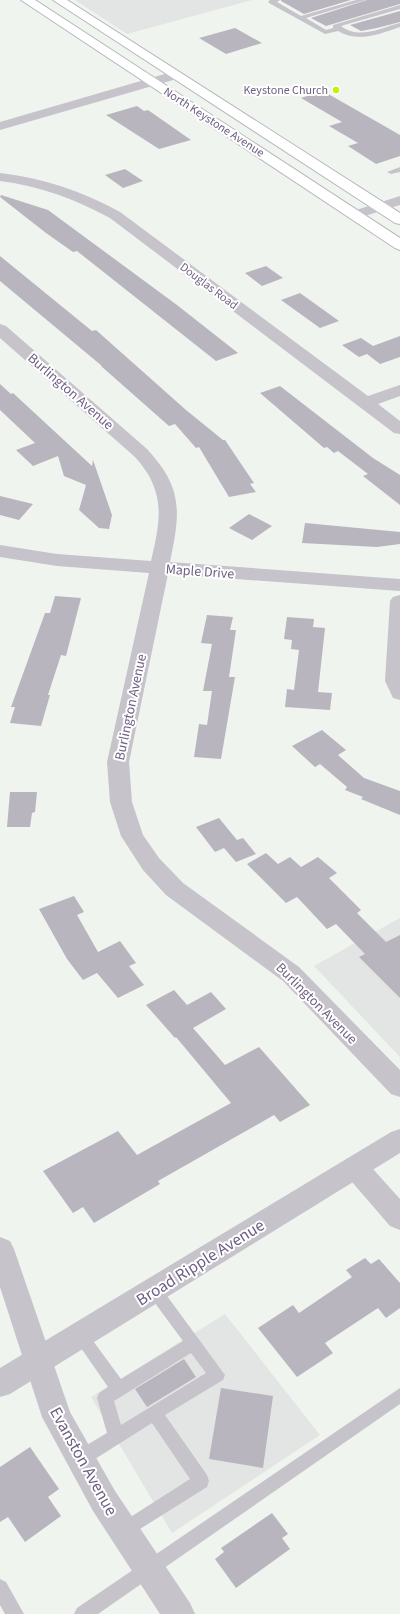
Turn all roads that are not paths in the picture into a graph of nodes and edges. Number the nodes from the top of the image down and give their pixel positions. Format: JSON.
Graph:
{"nodes":[{"id":1,"x":27,"y":0,"type":"edge"},
{"id":2,"x":58,"y":0,"type":"edge"},
{"id":3,"x":277,"y":0,"type":"edge"},
{"id":4,"x":363,"y":0,"type":"edge"},
{"id":5,"x":400,"y":8,"type":"edge"},
{"id":6,"x":300,"y":18,"type":"junction"},
{"id":7,"x":400,"y":25,"type":"edge"},
{"id":8,"x":339,"y":28,"type":"junction"},
{"id":9,"x":175,"y":75,"type":"junction"},
{"id":10,"x":152,"y":82,"type":"junction"},
{"id":11,"x":0,"y":126,"type":"edge"},
{"id":12,"x":400,"y":169,"type":"edge"},
{"id":13,"x":391,"y":172,"type":"dead end"},
{"id":14,"x":0,"y":177,"type":"edge"},
{"id":15,"x":400,"y":200,"type":"edge"},
{"id":16,"x":380,"y":207,"type":"junction"},
{"id":17,"x":355,"y":215,"type":"junction"},
{"id":18,"x":400,"y":220,"type":"edge"},
{"id":19,"x":400,"y":245,"type":"edge"},
{"id":20,"x":0,"y":329,"type":"edge"},
{"id":21,"x":400,"y":390,"type":"edge"},
{"id":22,"x":366,"y":403,"type":"junction"},
{"id":23,"x":400,"y":429,"type":"edge"},
{"id":24,"x":0,"y":551,"type":"edge"},
{"id":25,"x":160,"y":568,"type":"junction"},
{"id":26,"x":400,"y":585,"type":"edge"},
{"id":27,"x":400,"y":601,"type":"edge"},
{"id":28,"x":400,"y":693,"type":"edge"},
{"id":29,"x":400,"y":1087,"type":"edge"},
{"id":30,"x":400,"y":1140,"type":"edge"},
{"id":31,"x":355,"y":1167,"type":"junction"},
{"id":32,"x":400,"y":1218,"type":"edge"},
{"id":33,"x":0,"y":1249,"type":"edge"},
{"id":34,"x":154,"y":1290,"type":"junction"},
{"id":35,"x":80,"y":1335,"type":"junction"},
{"id":36,"x":193,"y":1343,"type":"junction"},
{"id":37,"x":38,"y":1361,"type":"junction"},
{"id":38,"x":0,"y":1384,"type":"edge"},
{"id":39,"x":119,"y":1390,"type":"junction"},
{"id":40,"x":400,"y":1395,"type":"edge"},
{"id":41,"x":154,"y":1414,"type":"junction"},
{"id":42,"x":116,"y":1436,"type":"junction"},
{"id":43,"x":81,"y":1458,"type":"junction"},
{"id":44,"x":124,"y":1531,"type":"junction"},
{"id":45,"x":149,"y":1569,"type":"junction"},
{"id":46,"x":0,"y":1588,"type":"edge"},
{"id":47,"x":16,"y":1614,"type":"edge"},
{"id":48,"x":83,"y":1614,"type":"edge"},
{"id":49,"x":179,"y":1614,"type":"edge"}],
"edges":[{"from":1,"to":10,"type":"main road","name":"North Keystone Avenue"},
{"from":2,"to":9,"type":"main road","name":"North Keystone Avenue"},
{"from":3,"to":6,"type":"lane"},
{"from":4,"to":6,"type":"lane"},
{"from":5,"to":8,"type":"lane"},
{"from":6,"to":8,"type":"lane"},
{"from":7,"to":8,"type":"lane"},
{"from":9,"to":10,"type":"street"},
{"from":9,"to":16,"type":"main road","name":"North Keystone Avenue"},
{"from":10,"to":11,"type":"street"},
{"from":10,"to":17,"type":"main road","name":"North Keystone Avenue"},
{"from":12,"to":13,"type":"lane"},
{"from":14,"to":22,"type":"street","name":"Douglas Road"},
{"from":15,"to":16,"type":"street"},
{"from":16,"to":17,"type":"street"},
{"from":16,"to":18,"type":"main road","name":"North Keystone Avenue"},
{"from":17,"to":19,"type":"main road","name":"North Keystone Avenue"},
{"from":20,"to":25,"type":"street","name":"Burlington Avenue"},
{"from":21,"to":22,"type":"street"},
{"from":22,"to":23,"type":"street","name":"Douglas Road"},
{"from":24,"to":25,"type":"street","name":"Maple Drive"},
{"from":25,"to":26,"type":"street","name":"Maple Drive"},
{"from":25,"to":29,"type":"street","name":"Burlington Avenue"},
{"from":27,"to":28,"type":"street"},
{"from":30,"to":31,"type":"street","name":"Broad Ripple Avenue"},
{"from":31,"to":32,"type":"street"},
{"from":31,"to":34,"type":"street","name":"Broad Ripple Avenue"},
{"from":33,"to":37,"type":"street","name":"Evanston Avenue"},
{"from":34,"to":35,"type":"street","name":"Broad Ripple Avenue"},
{"from":34,"to":36,"type":"lane"},
{"from":35,"to":37,"type":"street","name":"Broad Ripple Avenue"},
{"from":35,"to":39,"type":"lane"},
{"from":36,"to":39,"type":"lane"},
{"from":36,"to":41,"type":"lane"},
{"from":37,"to":38,"type":"street","name":"Broad Ripple Avenue"},
{"from":37,"to":43,"type":"street","name":"Evanston Avenue"},
{"from":39,"to":42,"type":"lane"},
{"from":40,"to":45,"type":"lane"},
{"from":41,"to":42,"type":"lane"},
{"from":41,"to":44,"type":"lane"},
{"from":42,"to":43,"type":"lane"},
{"from":43,"to":44,"type":"street","name":"Evanston Avenue"},
{"from":44,"to":45,"type":"street","name":"Evanston Avenue"},
{"from":45,"to":48,"type":"lane"},
{"from":45,"to":49,"type":"street","name":"Evanston Avenue"},
{"from":46,"to":47,"type":"lane"}]}
